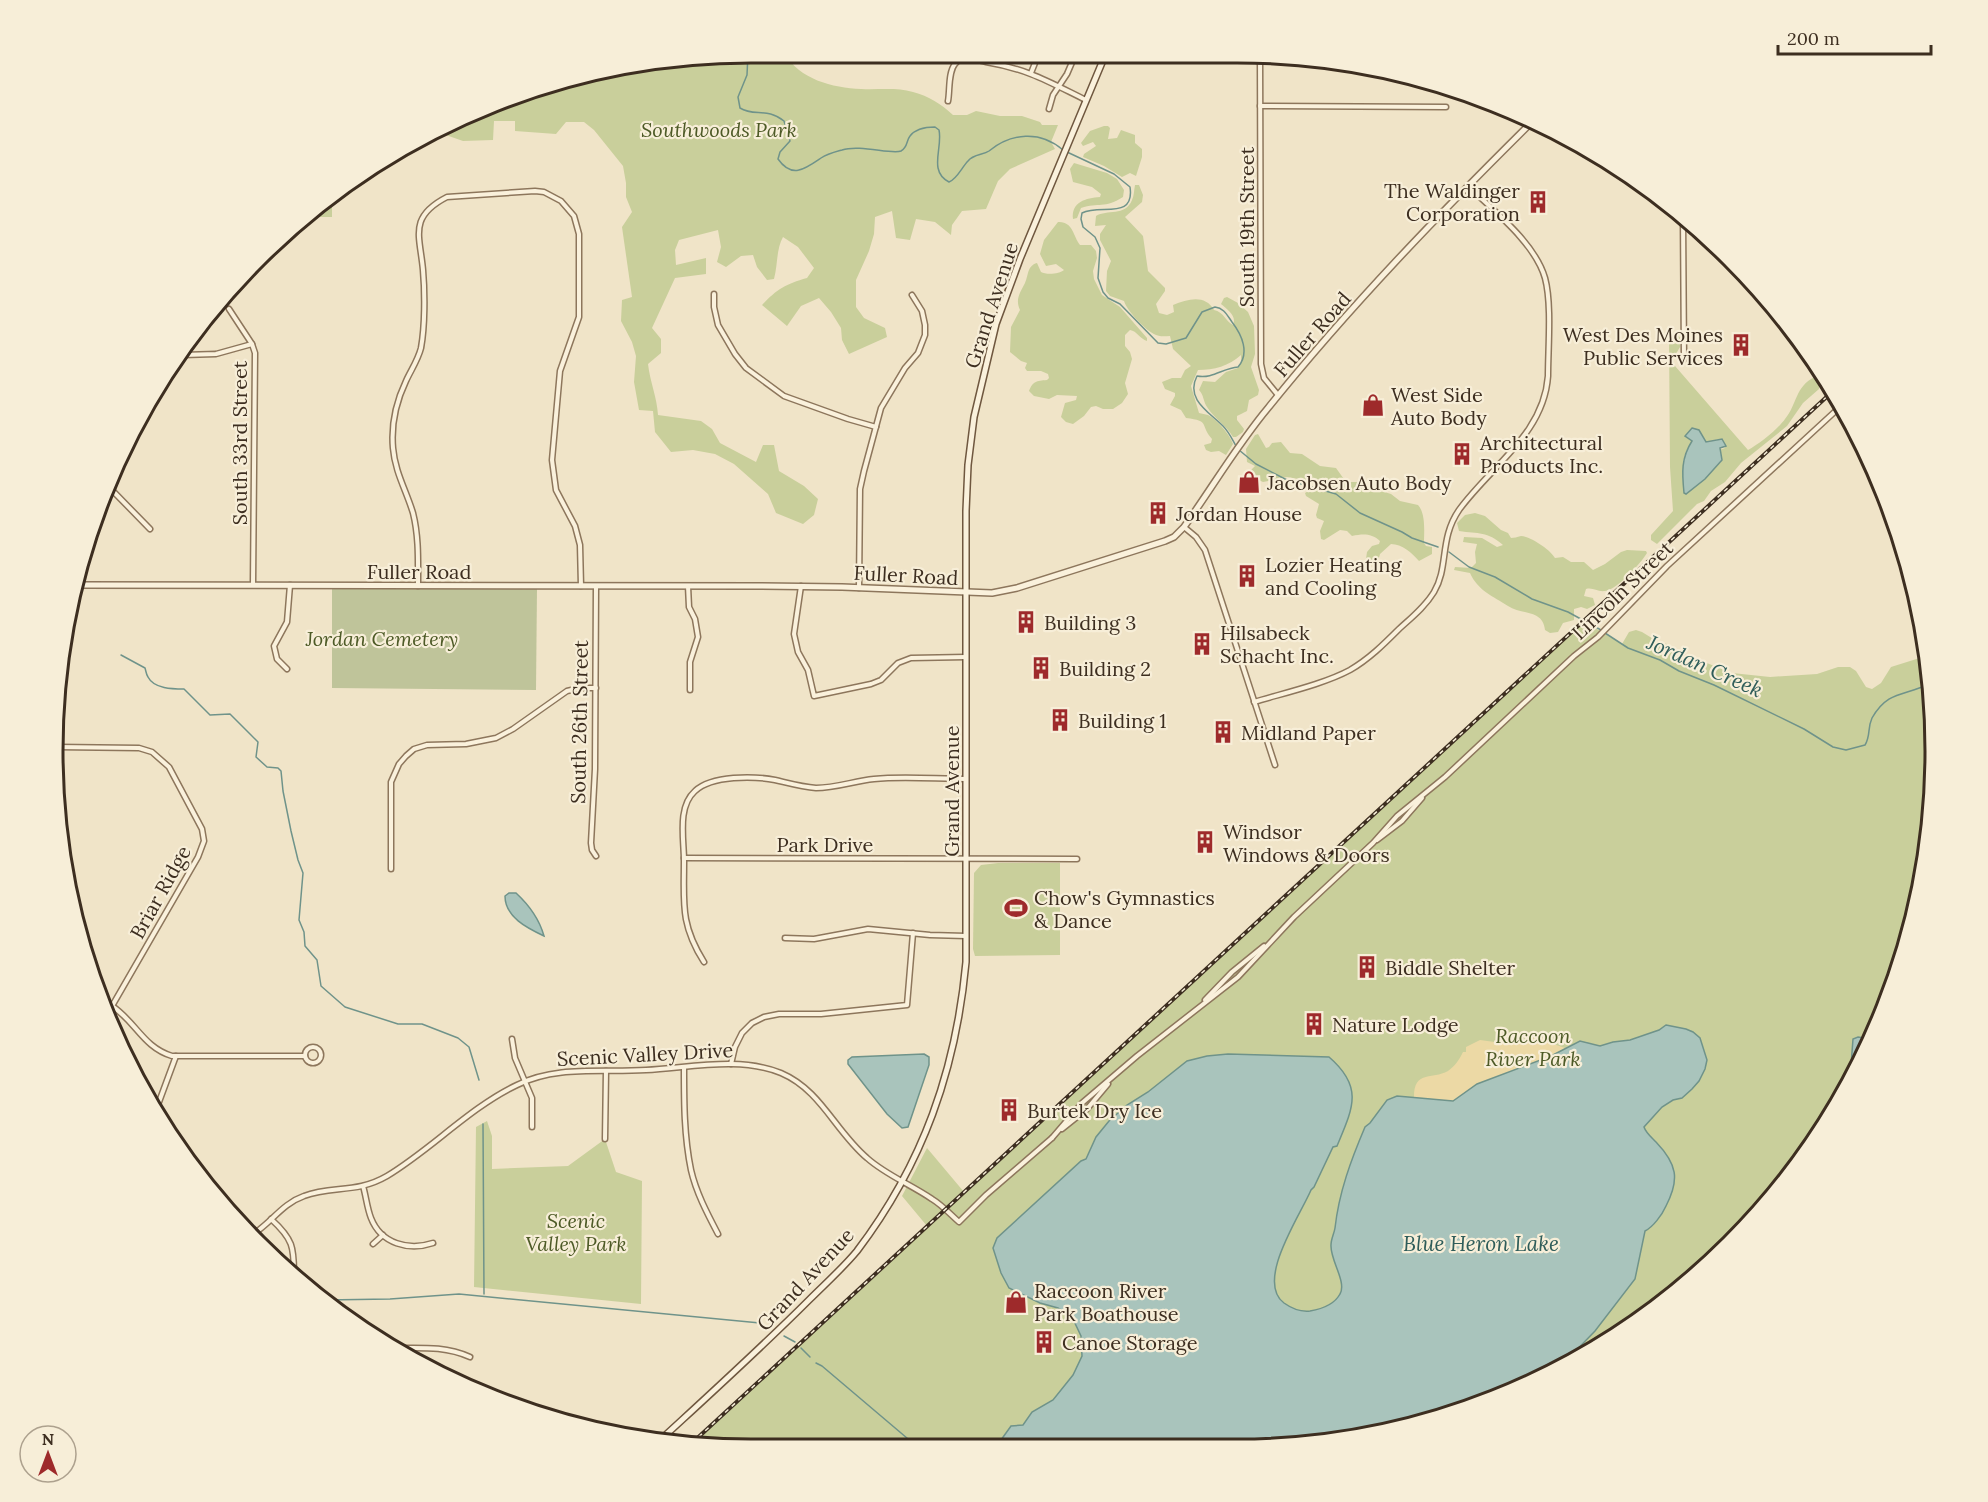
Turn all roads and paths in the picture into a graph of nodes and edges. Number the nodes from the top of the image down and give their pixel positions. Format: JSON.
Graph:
{"nodes":[{"id":1,"x":956,"y":63,"type":"edge"},
{"id":2,"x":995,"y":63,"type":"edge"},
{"id":3,"x":1035,"y":63,"type":"edge"},
{"id":4,"x":1071,"y":63,"type":"edge"},
{"id":5,"x":1102,"y":63,"type":"edge"},
{"id":6,"x":1001,"y":64,"type":"joint"},
{"id":7,"x":1260,"y":64,"type":"edge"},
{"id":8,"x":1031,"y":73,"type":"junction"},
{"id":9,"x":1060,"y":86,"type":"junction"},
{"id":10,"x":1086,"y":100,"type":"junction"},
{"id":11,"x":948,"y":101,"type":"dead end"},
{"id":12,"x":1260,"y":106,"type":"junction"},
{"id":13,"x":1446,"y":107,"type":"dead end"},
{"id":14,"x":1049,"y":108,"type":"dead end"},
{"id":15,"x":1527,"y":127,"type":"edge"},
{"id":16,"x":1468,"y":186,"type":"junction"},
{"id":17,"x":1683,"y":227,"type":"edge"},
{"id":18,"x":714,"y":294,"type":"dead end"},
{"id":19,"x":912,"y":295,"type":"dead end"},
{"id":20,"x":229,"y":309,"type":"dead end"},
{"id":21,"x":252,"y":344,"type":"junction"},
{"id":22,"x":189,"y":355,"type":"edge"},
{"id":23,"x":1684,"y":359,"type":"dead end"},
{"id":24,"x":1278,"y":395,"type":"junction"},
{"id":25,"x":1835,"y":411,"type":"edge"},
{"id":26,"x":876,"y":427,"type":"junction"},
{"id":27,"x":114,"y":491,"type":"edge"},
{"id":28,"x":1184,"y":527,"type":"junction"},
{"id":29,"x":150,"y":529,"type":"dead end"},
{"id":30,"x":83,"y":585,"type":"edge"},
{"id":31,"x":253,"y":585,"type":"junction"},
{"id":32,"x":290,"y":585,"type":"junction"},
{"id":33,"x":418,"y":586,"type":"junction"},
{"id":34,"x":581,"y":586,"type":"junction"},
{"id":35,"x":596,"y":586,"type":"junction"},
{"id":36,"x":688,"y":586,"type":"junction"},
{"id":37,"x":801,"y":586,"type":"junction"},
{"id":38,"x":859,"y":588,"type":"junction"},
{"id":39,"x":966,"y":593,"type":"junction"},
{"id":40,"x":966,"y":657,"type":"junction"},
{"id":41,"x":287,"y":669,"type":"dead end"},
{"id":42,"x":596,"y":688,"type":"junction"},
{"id":43,"x":690,"y":690,"type":"dead end"},
{"id":44,"x":1254,"y":702,"type":"junction"},
{"id":45,"x":63,"y":747,"type":"edge"},
{"id":46,"x":1275,"y":765,"type":"dead end"},
{"id":47,"x":966,"y":779,"type":"junction"},
{"id":48,"x":596,"y":856,"type":"dead end"},
{"id":49,"x":684,"y":858,"type":"junction"},
{"id":50,"x":966,"y":859,"type":"junction"},
{"id":51,"x":1077,"y":859,"type":"dead end"},
{"id":52,"x":391,"y":869,"type":"dead end"},
{"id":53,"x":914,"y":933,"type":"junction"},
{"id":54,"x":966,"y":936,"type":"junction"},
{"id":55,"x":785,"y":938,"type":"dead end"},
{"id":56,"x":704,"y":962,"type":"dead end"},
{"id":57,"x":112,"y":1006,"type":"joint"},
{"id":58,"x":512,"y":1039,"type":"dead end"},
{"id":59,"x":176,"y":1056,"type":"junction"},
{"id":60,"x":304,"y":1056,"type":"junction"},
{"id":61,"x":731,"y":1064,"type":"junction"},
{"id":62,"x":684,"y":1068,"type":"junction"},
{"id":63,"x":606,"y":1071,"type":"junction"},
{"id":64,"x":524,"y":1081,"type":"junction"},
{"id":65,"x":159,"y":1102,"type":"edge"},
{"id":66,"x":532,"y":1127,"type":"dead end"},
{"id":67,"x":605,"y":1139,"type":"dead end"},
{"id":68,"x":902,"y":1181,"type":"junction"},
{"id":69,"x":363,"y":1186,"type":"junction"},
{"id":70,"x":271,"y":1219,"type":"junction"},
{"id":71,"x":258,"y":1230,"type":"edge"},
{"id":72,"x":718,"y":1234,"type":"dead end"},
{"id":73,"x":383,"y":1235,"type":"junction"},
{"id":74,"x":434,"y":1243,"type":"dead end"},
{"id":75,"x":373,"y":1245,"type":"dead end"},
{"id":76,"x":294,"y":1265,"type":"edge"},
{"id":77,"x":409,"y":1348,"type":"edge"},
{"id":78,"x":470,"y":1357,"type":"dead end"},
{"id":79,"x":667,"y":1434,"type":"edge"}],
"edges":[{"from":1,"to":11,"type":"street"},
{"from":2,"to":6,"type":"street"},
{"from":3,"to":8,"type":"street"},
{"from":4,"to":9,"type":"street"},
{"from":5,"to":10,"type":"street","name":"Grand Avenue"},
{"from":6,"to":8,"type":"street"},
{"from":7,"to":12,"type":"street","name":"South 19th Street"},
{"from":8,"to":9,"type":"street"},
{"from":9,"to":10,"type":"street"},
{"from":9,"to":14,"type":"street"},
{"from":10,"to":39,"type":"street","name":"Grand Avenue"},
{"from":12,"to":13,"type":"street"},
{"from":12,"to":24,"type":"street","name":"South 19th Street"},
{"from":15,"to":16,"type":"street","name":"Fuller Road"},
{"from":16,"to":24,"type":"street","name":"Fuller Road"},
{"from":16,"to":44,"type":"street"},
{"from":17,"to":23,"type":"street"},
{"from":18,"to":26,"type":"street"},
{"from":19,"to":26,"type":"street"},
{"from":20,"to":21,"type":"street","name":"South 33rd Street"},
{"from":21,"to":22,"type":"street"},
{"from":21,"to":31,"type":"street","name":"South 33rd Street"},
{"from":24,"to":28,"type":"street","name":"Fuller Road"},
{"from":25,"to":68,"type":"street","name":"Lincoln Street"},
{"from":26,"to":38,"type":"street"},
{"from":27,"to":29,"type":"street"},
{"from":28,"to":39,"type":"street","name":"Fuller Road"},
{"from":28,"to":44,"type":"street"},
{"from":30,"to":31,"type":"street","name":"Fuller Road"},
{"from":31,"to":32,"type":"street","name":"Fuller Road"},
{"from":32,"to":33,"type":"street","name":"Fuller Road"},
{"from":32,"to":41,"type":"street"},
{"from":33,"to":34,"type":"street","name":"Fuller Road"},
{"from":33,"to":34,"type":"street"},
{"from":34,"to":35,"type":"street","name":"Fuller Road"},
{"from":35,"to":36,"type":"street","name":"Fuller Road"},
{"from":35,"to":42,"type":"street","name":"South 26th Street"},
{"from":36,"to":37,"type":"street","name":"Fuller Road"},
{"from":36,"to":43,"type":"street"},
{"from":37,"to":38,"type":"street","name":"Fuller Road"},
{"from":37,"to":40,"type":"street"},
{"from":38,"to":39,"type":"street","name":"Fuller Road"},
{"from":39,"to":40,"type":"street","name":"Grand Avenue"},
{"from":40,"to":47,"type":"street","name":"Grand Avenue"},
{"from":42,"to":48,"type":"street","name":"South 26th Street"},
{"from":42,"to":52,"type":"street"},
{"from":44,"to":46,"type":"street"},
{"from":45,"to":57,"type":"street","name":"Briar Ridge"},
{"from":47,"to":49,"type":"street"},
{"from":47,"to":50,"type":"street","name":"Grand Avenue"},
{"from":49,"to":50,"type":"street","name":"Park Drive"},
{"from":49,"to":56,"type":"street"},
{"from":50,"to":51,"type":"street","name":"Park Drive"},
{"from":50,"to":54,"type":"street","name":"Grand Avenue"},
{"from":53,"to":54,"type":"street"},
{"from":53,"to":55,"type":"street"},
{"from":53,"to":61,"type":"street"},
{"from":54,"to":68,"type":"street","name":"Grand Avenue"},
{"from":57,"to":59,"type":"street"},
{"from":58,"to":64,"type":"street"},
{"from":59,"to":60,"type":"street"},
{"from":59,"to":65,"type":"street"},
{"from":60,"to":60,"type":"street"},
{"from":61,"to":62,"type":"street","name":"Scenic Valley Drive"},
{"from":61,"to":68,"type":"street","name":"Scenic Valley Drive"},
{"from":62,"to":63,"type":"street","name":"Scenic Valley Drive"},
{"from":62,"to":72,"type":"street"},
{"from":63,"to":64,"type":"street","name":"Scenic Valley Drive"},
{"from":63,"to":67,"type":"street"},
{"from":64,"to":66,"type":"street"},
{"from":64,"to":69,"type":"street","name":"Scenic Valley Drive"},
{"from":68,"to":79,"type":"street","name":"Grand Avenue"},
{"from":69,"to":70,"type":"street","name":"Scenic Valley Drive"},
{"from":69,"to":73,"type":"street"},
{"from":70,"to":71,"type":"street","name":"Scenic Valley Drive"},
{"from":70,"to":76,"type":"street"},
{"from":73,"to":74,"type":"street"},
{"from":73,"to":75,"type":"street"},
{"from":77,"to":78,"type":"street"}]}
